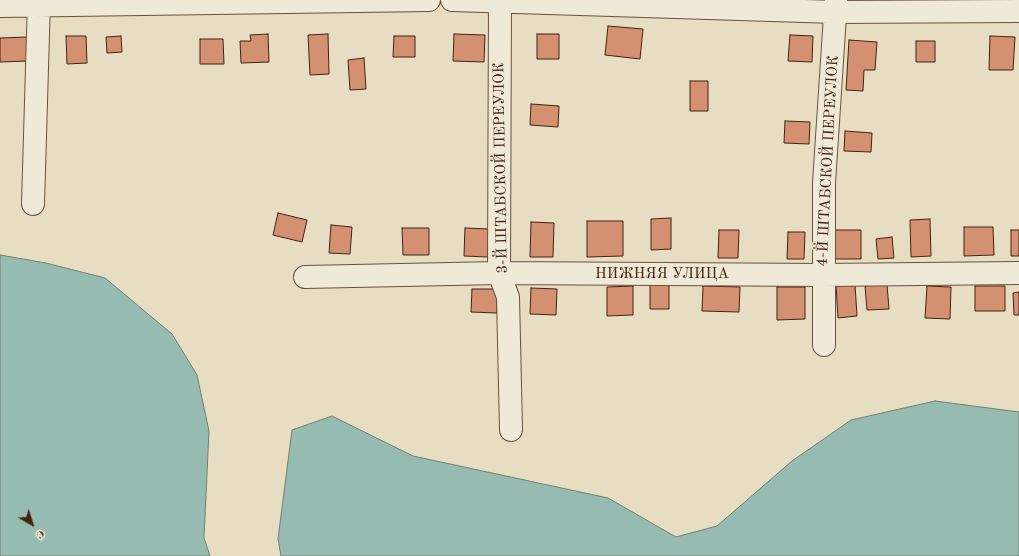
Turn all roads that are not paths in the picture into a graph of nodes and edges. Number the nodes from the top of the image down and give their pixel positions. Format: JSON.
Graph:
{"nodes":[{"id":1,"x":429,"y":0,"type":"edge"},
{"id":2,"x":452,"y":0,"type":"edge"},
{"id":3,"x":500,"y":1,"type":"edge"},
{"id":4,"x":39,"y":2,"type":"edge"},
{"id":5,"x":0,"y":6,"type":"edge"},
{"id":6,"x":836,"y":6,"type":"edge"},
{"id":7,"x":1019,"y":11,"type":"edge"},
{"id":8,"x":33,"y":204,"type":"dead end"},
{"id":9,"x":499,"y":273,"type":"junction"},
{"id":10,"x":1019,"y":273,"type":"edge"},
{"id":11,"x":823,"y":275,"type":"junction"},
{"id":12,"x":306,"y":277,"type":"dead end"},
{"id":13,"x":824,"y":345,"type":"dead end"},
{"id":14,"x":511,"y":430,"type":"dead end"}],
"edges":[{"from":1,"to":4,"type":"street"},
{"from":2,"to":3,"type":"street"},
{"from":3,"to":6,"type":"street"},
{"from":3,"to":9,"type":"street","name":"3-Й ШТАБСКОЙ ПЕРЕУЛОК"},
{"from":4,"to":5,"type":"street"},
{"from":4,"to":8,"type":"street"},
{"from":6,"to":7,"type":"street"},
{"from":6,"to":11,"type":"street","name":"4-Й ШТАБСКОЙ ПЕРЕУЛОК"},
{"from":9,"to":11,"type":"street","name":"НИЖНЯЯ УЛИЦА"},
{"from":9,"to":12,"type":"street","name":"НИЖНЯЯ УЛИЦА"},
{"from":9,"to":14,"type":"street","name":"3-Й ШТАБСКОЙ ПЕРЕУЛОК"},
{"from":10,"to":11,"type":"street","name":"НИЖНЯЯ УЛИЦА"},
{"from":11,"to":13,"type":"street","name":"4-Й ШТАБСКОЙ ПЕРЕУЛОК"}]}
